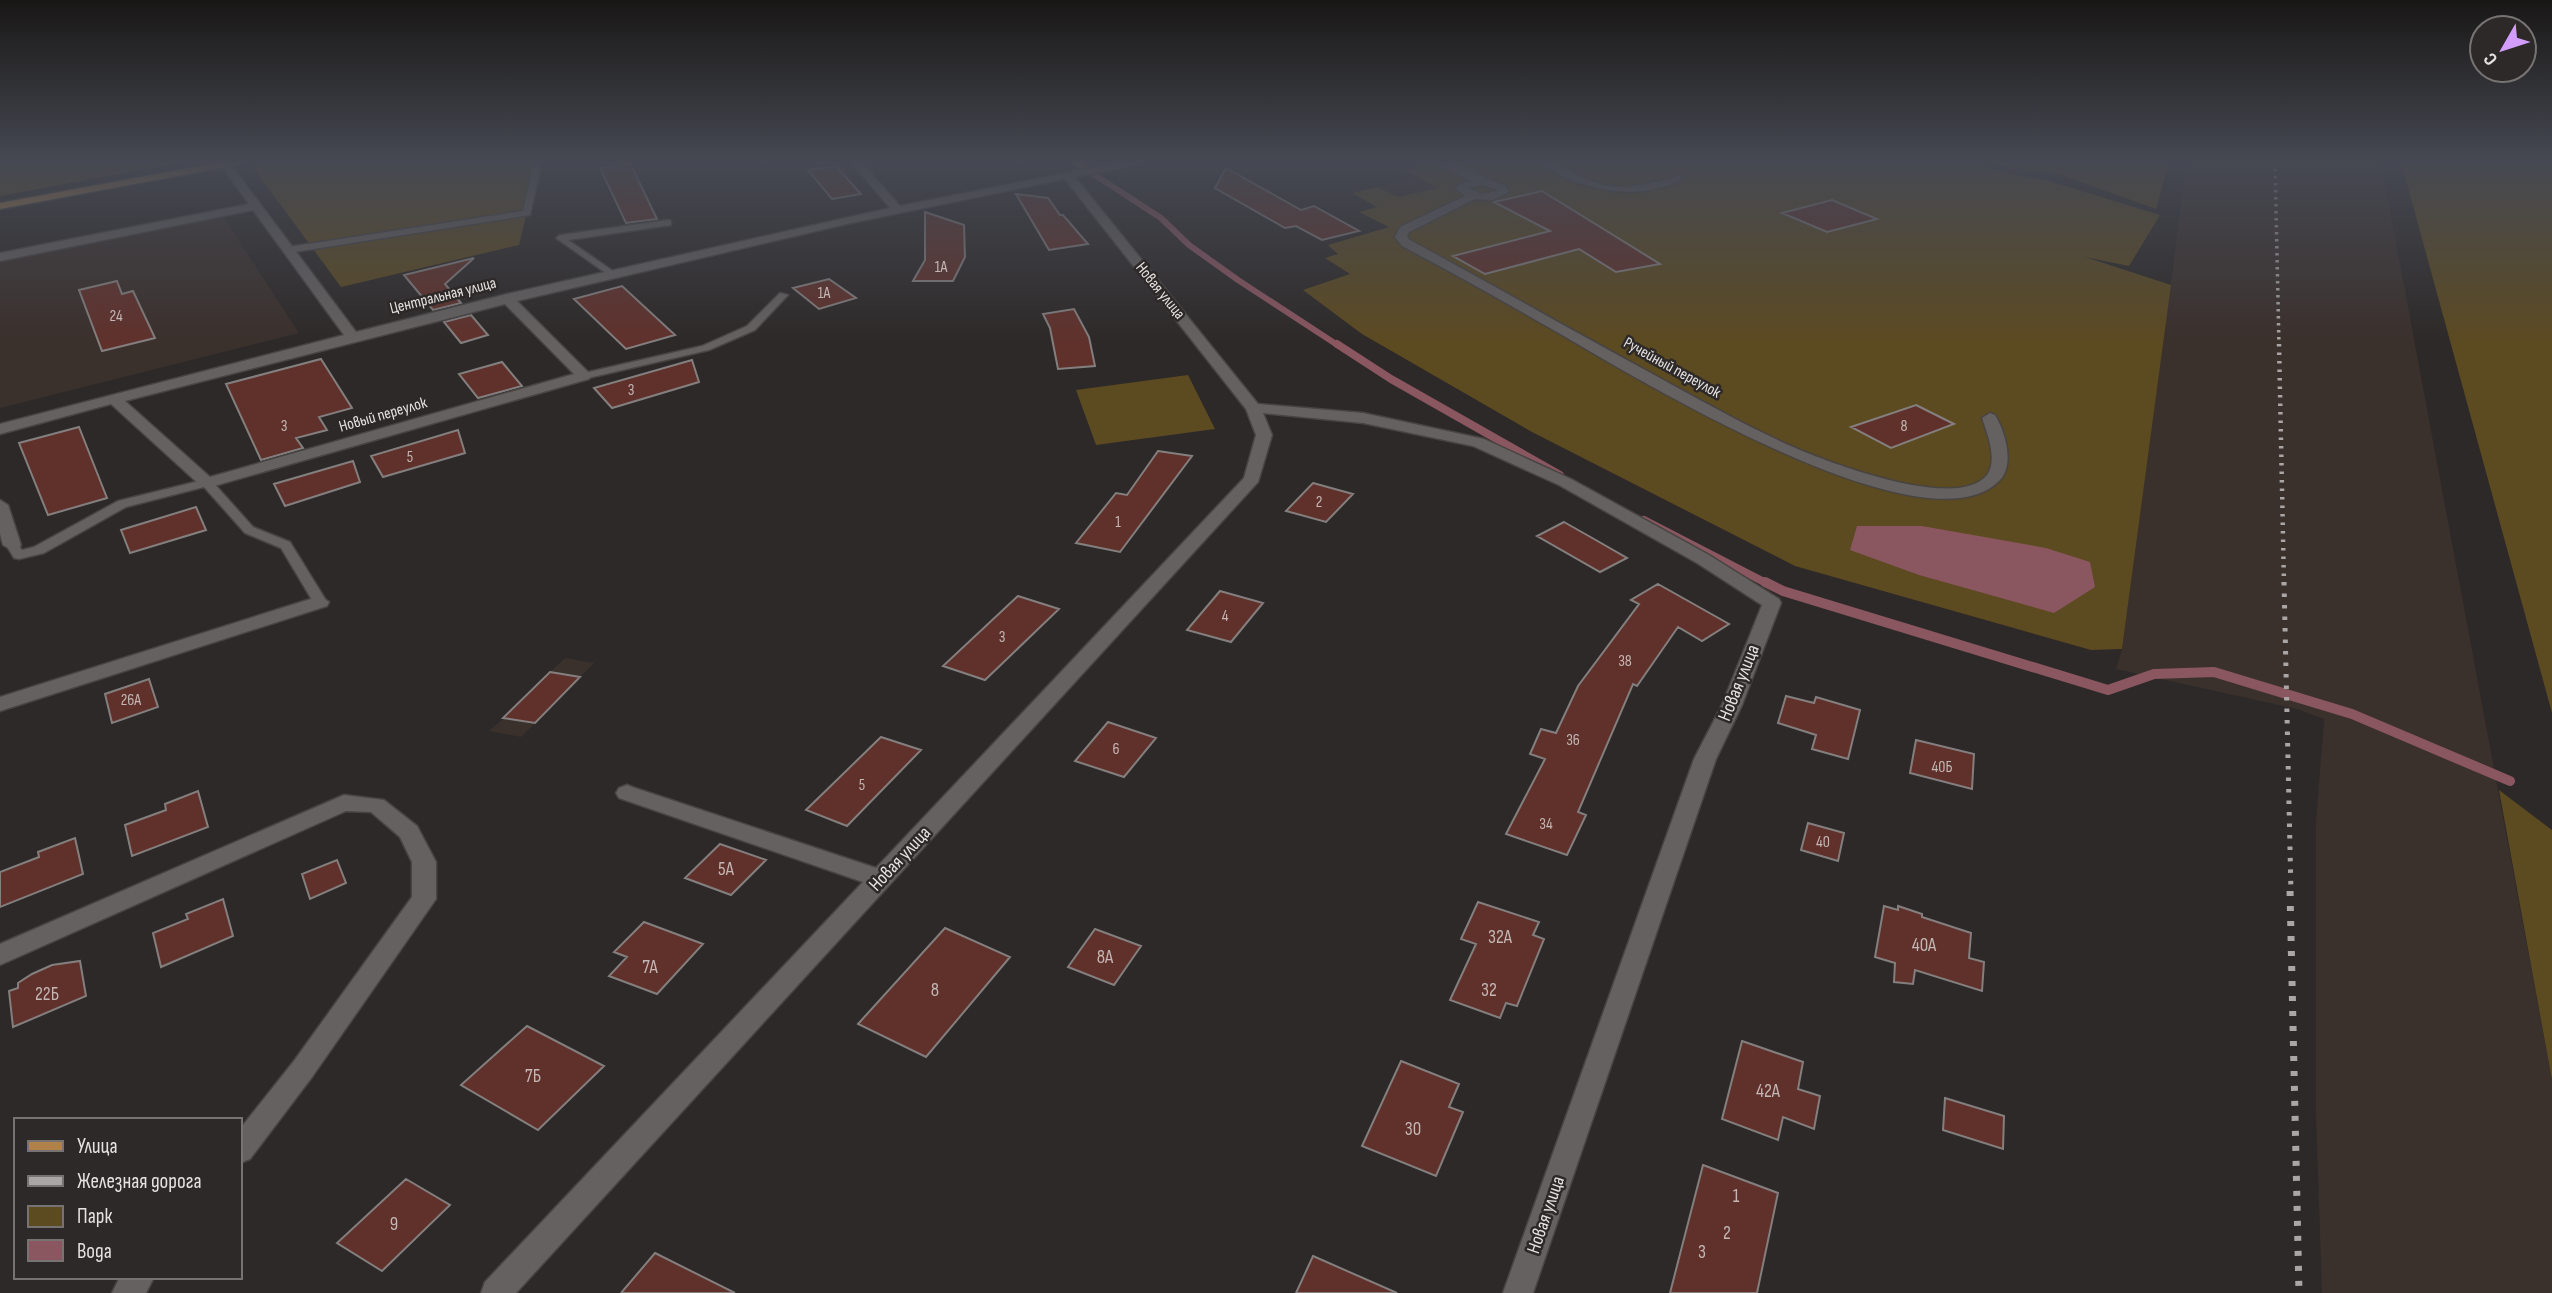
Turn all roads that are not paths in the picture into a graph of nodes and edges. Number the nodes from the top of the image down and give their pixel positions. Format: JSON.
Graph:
{"nodes":[{"id":1,"x":174,"y":222,"type":"edge"},
{"id":2,"x":268,"y":222,"type":"edge"},
{"id":3,"x":467,"y":222,"type":"edge"},
{"id":4,"x":834,"y":222,"type":"edge"},
{"id":5,"x":1105,"y":222,"type":"edge"},
{"id":6,"x":1418,"y":222,"type":"edge"},
{"id":7,"x":668,"y":223,"type":"dead end"},
{"id":8,"x":288,"y":250,"type":"junction"},
{"id":9,"x":0,"y":257,"type":"edge"},
{"id":10,"x":610,"y":273,"type":"junction"},
{"id":11,"x":783,"y":295,"type":"dead end"},
{"id":12,"x":507,"y":298,"type":"junction"},
{"id":13,"x":352,"y":336,"type":"junction"},
{"id":14,"x":584,"y":376,"type":"junction"},
{"id":15,"x":114,"y":399,"type":"junction"},
{"id":16,"x":1253,"y":408,"type":"junction"},
{"id":17,"x":1990,"y":418,"type":"dead end"},
{"id":18,"x":0,"y":429,"type":"edge"},
{"id":19,"x":207,"y":483,"type":"junction"},
{"id":20,"x":0,"y":505,"type":"edge"},
{"id":21,"x":12,"y":545,"type":"joint"},
{"id":22,"x":320,"y":602,"type":"joint"},
{"id":23,"x":0,"y":704,"type":"edge"},
{"id":24,"x":627,"y":793,"type":"dead end"},
{"id":25,"x":881,"y":879,"type":"junction"},
{"id":26,"x":0,"y":955,"type":"edge"},
{"id":27,"x":242,"y":1147,"type":"edge"},
{"id":28,"x":496,"y":1293,"type":"edge"},
{"id":29,"x":1518,"y":1293,"type":"edge"}],
"edges":[{"from":1,"to":9,"type":"street"},
{"from":2,"to":8,"type":"street"},
{"from":3,"to":8,"type":"lane"},
{"from":4,"to":10,"type":"street","name":"Центральная улица"},
{"from":5,"to":16,"type":"street","name":"Новая улица"},
{"from":6,"to":17,"type":"street","name":"Ручейный переулок"},
{"from":7,"to":10,"type":"lane"},
{"from":8,"to":13,"type":"street"},
{"from":10,"to":12,"type":"street","name":"Центральная улица"},
{"from":11,"to":14,"type":"lane"},
{"from":12,"to":13,"type":"street","name":"Центральная улица"},
{"from":12,"to":14,"type":"street"},
{"from":13,"to":15,"type":"street","name":"Центральная улица"},
{"from":14,"to":19,"type":"street","name":"Новый переулок"},
{"from":15,"to":18,"type":"street","name":"Центральная улица"},
{"from":15,"to":19,"type":"street"},
{"from":16,"to":25,"type":"street","name":"Новая улица"},
{"from":16,"to":29,"type":"street","name":"Новая улица"},
{"from":19,"to":21,"type":"lane"},
{"from":19,"to":22,"type":"lane"},
{"from":20,"to":21,"type":"street"},
{"from":22,"to":23,"type":"street"},
{"from":24,"to":25,"type":"street"},
{"from":25,"to":28,"type":"street","name":"Новая улица"},
{"from":26,"to":27,"type":"street"}]}
